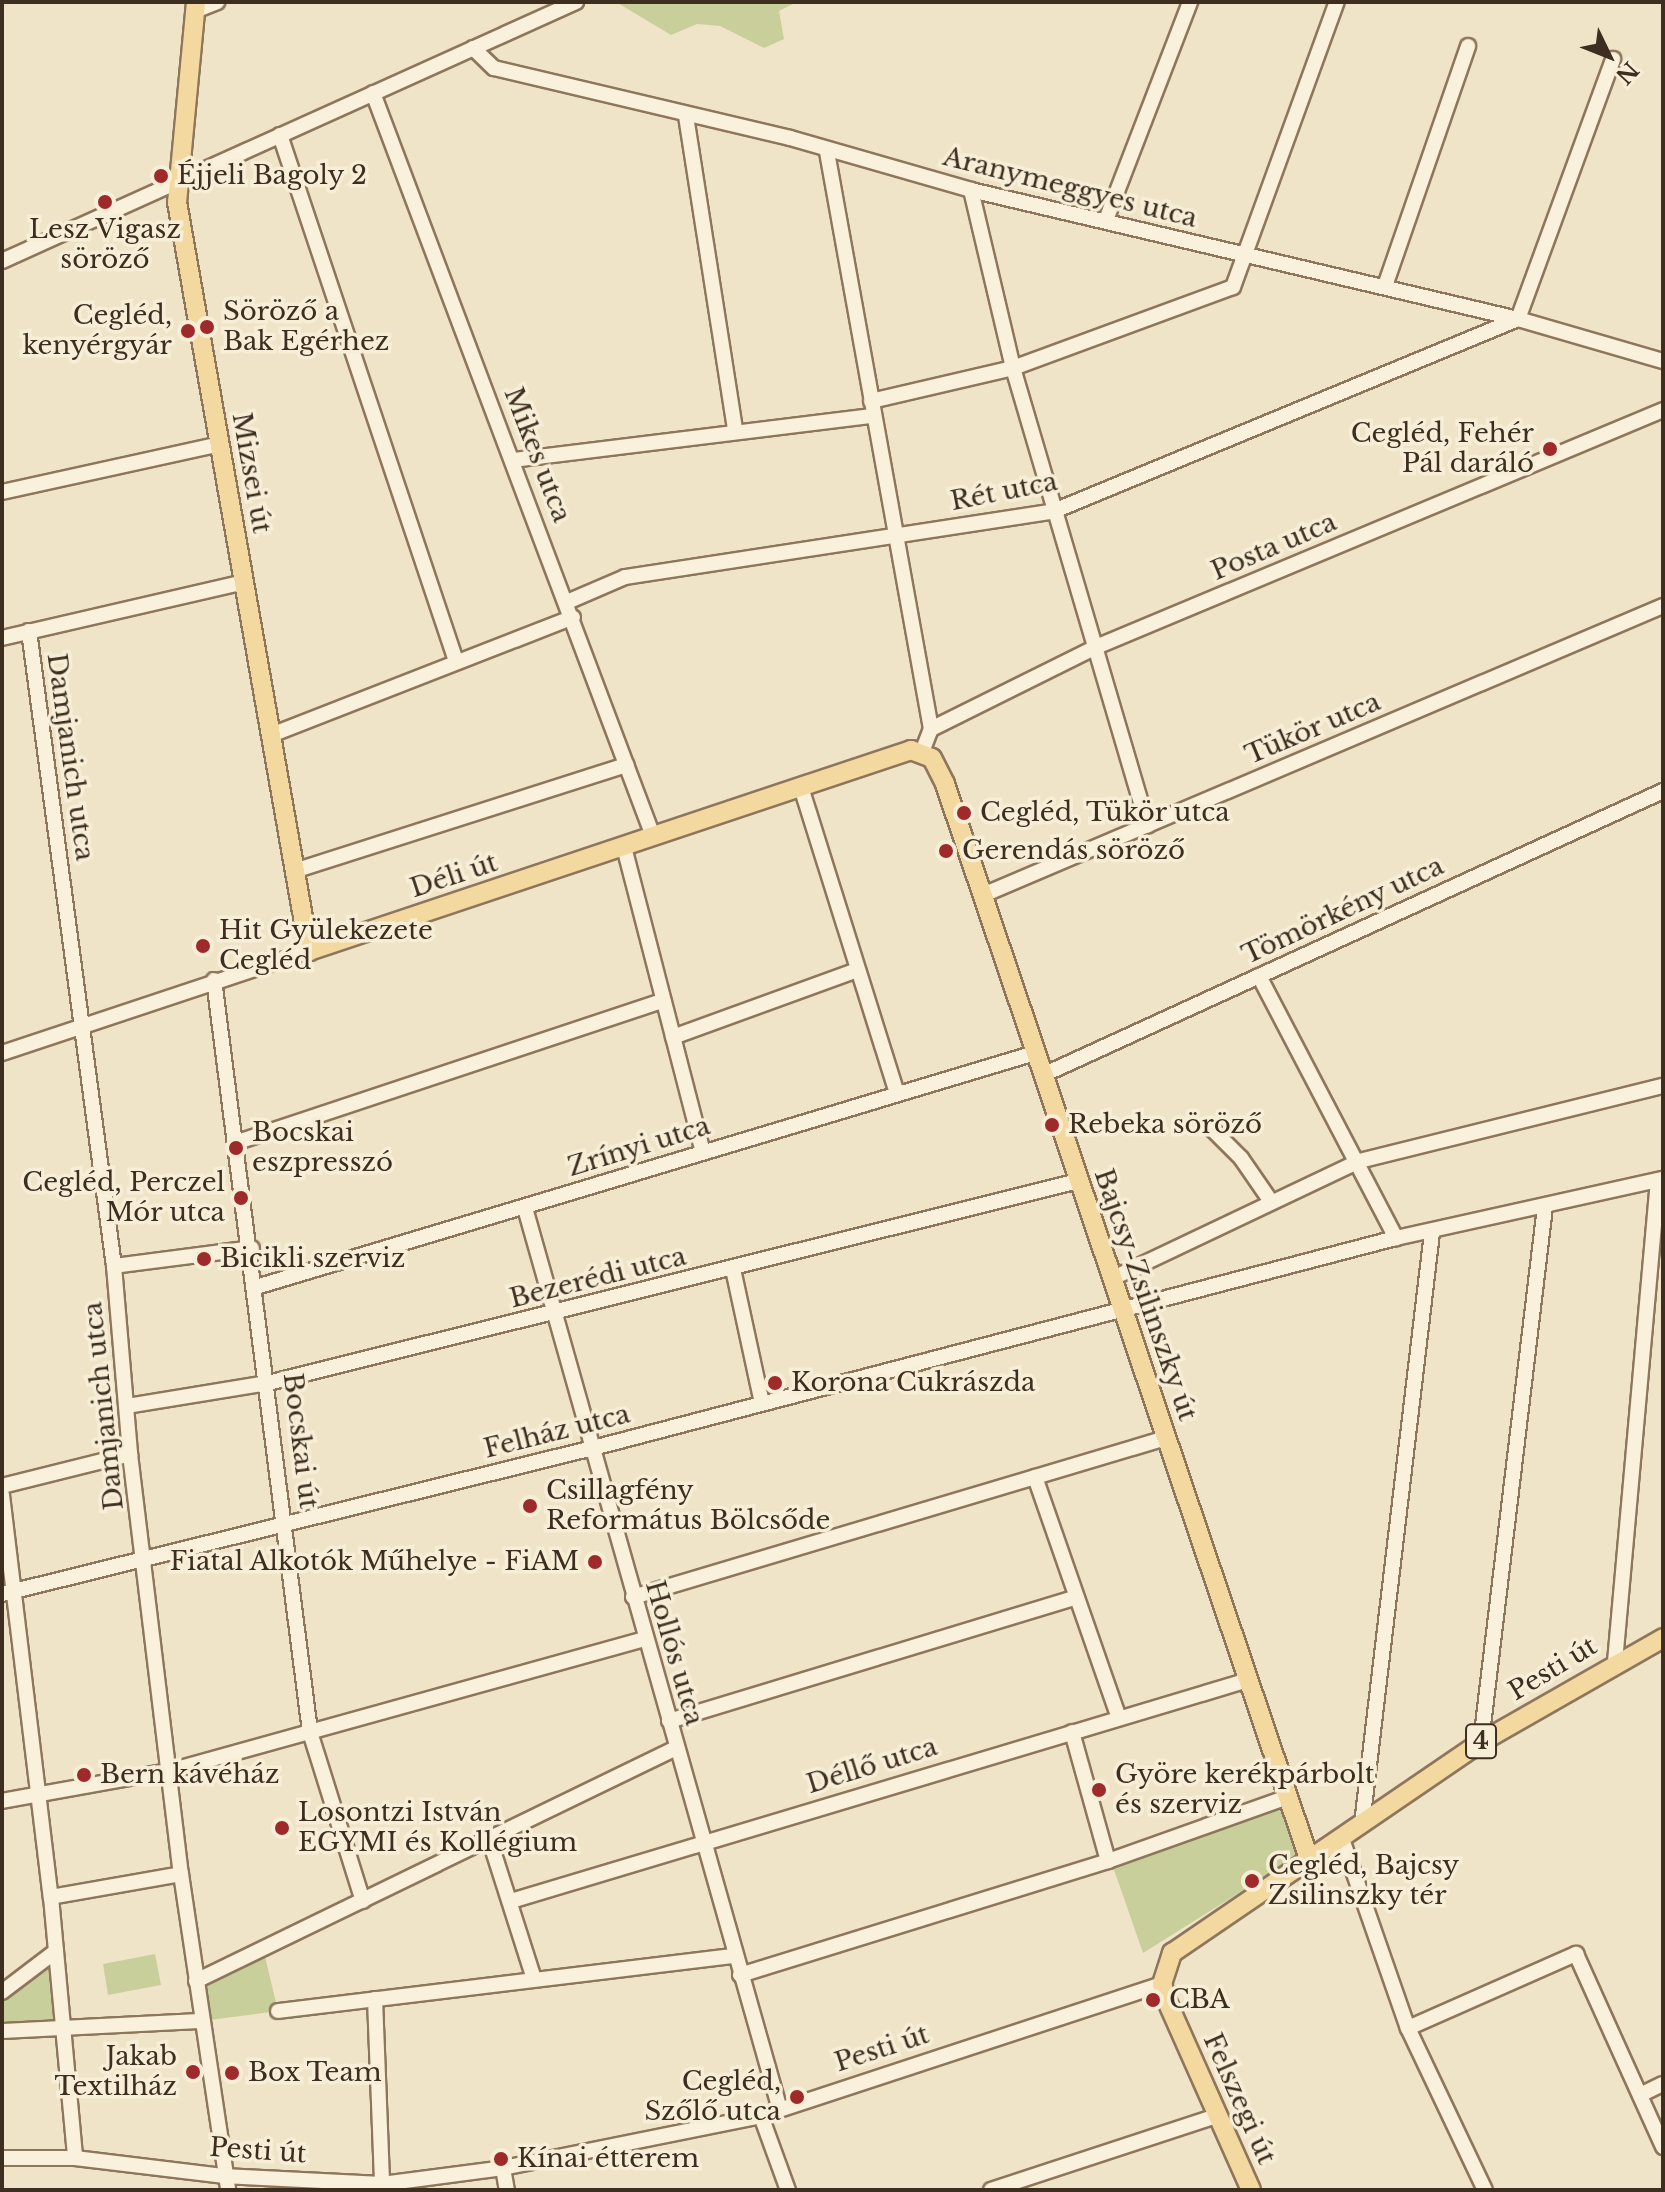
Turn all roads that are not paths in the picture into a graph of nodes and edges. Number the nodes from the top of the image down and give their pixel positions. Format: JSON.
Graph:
{"nodes":[{"id":1,"x":217,"y":2,"type":"edge"},
{"id":2,"x":576,"y":2,"type":"edge"},
{"id":3,"x":1190,"y":2,"type":"edge"},
{"id":4,"x":1337,"y":2,"type":"edge"},
{"id":5,"x":195,"y":6,"type":"edge"},
{"id":6,"x":1468,"y":46,"type":"dead end"},
{"id":7,"x":473,"y":48,"type":"junction"},
{"id":8,"x":1613,"y":59,"type":"dead end"},
{"id":9,"x":373,"y":93,"type":"junction"},
{"id":10,"x":686,"y":116,"type":"junction"},
{"id":11,"x":280,"y":135,"type":"junction"},
{"id":12,"x":827,"y":152,"type":"junction"},
{"id":13,"x":178,"y":183,"type":"junction"},
{"id":14,"x":971,"y":190,"type":"junction"},
{"id":15,"x":1106,"y":220,"type":"junction"},
{"id":16,"x":1244,"y":256,"type":"junction"},
{"id":17,"x":2,"y":261,"type":"edge"},
{"id":18,"x":1385,"y":286,"type":"junction"},
{"id":19,"x":1518,"y":319,"type":"junction"},
{"id":20,"x":1661,"y":354,"type":"edge"},
{"id":21,"x":1013,"y":368,"type":"junction"},
{"id":22,"x":871,"y":401,"type":"junction"},
{"id":23,"x":1663,"y":410,"type":"edge"},
{"id":24,"x":873,"y":416,"type":"junction"},
{"id":25,"x":735,"y":429,"type":"junction"},
{"id":26,"x":220,"y":444,"type":"junction"},
{"id":27,"x":513,"y":460,"type":"junction"},
{"id":28,"x":2,"y":492,"type":"edge"},
{"id":29,"x":1054,"y":511,"type":"junction"},
{"id":30,"x":893,"y":536,"type":"junction"},
{"id":31,"x":244,"y":582,"type":"junction"},
{"id":32,"x":567,"y":602,"type":"junction"},
{"id":33,"x":1663,"y":606,"type":"edge"},
{"id":34,"x":573,"y":617,"type":"junction"},
{"id":35,"x":29,"y":631,"type":"junction"},
{"id":36,"x":2,"y":638,"type":"edge"},
{"id":37,"x":1096,"y":647,"type":"junction"},
{"id":38,"x":456,"y":661,"type":"junction"},
{"id":39,"x":931,"y":729,"type":"junction"},
{"id":40,"x":271,"y":735,"type":"junction"},
{"id":41,"x":922,"y":752,"type":"junction"},
{"id":42,"x":626,"y":765,"type":"junction"},
{"id":43,"x":801,"y":787,"type":"junction"},
{"id":44,"x":1663,"y":791,"type":"edge"},
{"id":45,"x":1148,"y":826,"type":"junction"},
{"id":46,"x":653,"y":836,"type":"junction"},
{"id":47,"x":624,"y":847,"type":"junction"},
{"id":48,"x":294,"y":871,"type":"junction"},
{"id":49,"x":983,"y":895,"type":"junction"},
{"id":50,"x":309,"y":951,"type":"junction"},
{"id":51,"x":857,"y":970,"type":"junction"},
{"id":52,"x":1259,"y":976,"type":"junction"},
{"id":53,"x":214,"y":980,"type":"junction"},
{"id":54,"x":663,"y":1001,"type":"junction"},
{"id":55,"x":81,"y":1026,"type":"junction"},
{"id":56,"x":673,"y":1037,"type":"junction"},
{"id":57,"x":2,"y":1053,"type":"edge"},
{"id":58,"x":1035,"y":1053,"type":"junction"},
{"id":59,"x":1043,"y":1075,"type":"junction"},
{"id":60,"x":1663,"y":1086,"type":"edge"},
{"id":61,"x":897,"y":1093,"type":"junction"},
{"id":62,"x":1210,"y":1127,"type":"dead end"},
{"id":63,"x":238,"y":1142,"type":"junction"},
{"id":64,"x":703,"y":1152,"type":"junction"},
{"id":65,"x":1359,"y":1161,"type":"junction"},
{"id":66,"x":1660,"y":1180,"type":"edge"},
{"id":67,"x":1078,"y":1181,"type":"junction"},
{"id":68,"x":1270,"y":1200,"type":"junction"},
{"id":69,"x":1545,"y":1207,"type":"junction"},
{"id":70,"x":525,"y":1208,"type":"junction"},
{"id":71,"x":1432,"y":1233,"type":"junction"},
{"id":72,"x":1396,"y":1238,"type":"junction"},
{"id":73,"x":252,"y":1248,"type":"junction"},
{"id":74,"x":114,"y":1266,"type":"junction"},
{"id":75,"x":733,"y":1269,"type":"junction"},
{"id":76,"x":1111,"y":1279,"type":"junction"},
{"id":77,"x":256,"y":1287,"type":"junction"},
{"id":78,"x":1123,"y":1312,"type":"junction"},
{"id":79,"x":553,"y":1314,"type":"junction"},
{"id":80,"x":268,"y":1383,"type":"junction"},
{"id":81,"x":762,"y":1403,"type":"junction"},
{"id":82,"x":127,"y":1406,"type":"junction"},
{"id":83,"x":1166,"y":1438,"type":"junction"},
{"id":84,"x":593,"y":1448,"type":"junction"},
{"id":85,"x":130,"y":1454,"type":"junction"},
{"id":86,"x":1035,"y":1477,"type":"junction"},
{"id":87,"x":2,"y":1486,"type":"edge"},
{"id":88,"x":2,"y":1495,"type":"edge"},
{"id":89,"x":286,"y":1525,"type":"junction"},
{"id":90,"x":145,"y":1558,"type":"junction"},
{"id":91,"x":8,"y":1593,"type":"edge"},
{"id":92,"x":633,"y":1597,"type":"junction"},
{"id":93,"x":1075,"y":1598,"type":"junction"},
{"id":94,"x":1663,"y":1638,"type":"edge"},
{"id":95,"x":645,"y":1639,"type":"junction"},
{"id":96,"x":1615,"y":1662,"type":"junction"},
{"id":97,"x":1248,"y":1680,"type":"junction"},
{"id":98,"x":1119,"y":1718,"type":"junction"},
{"id":99,"x":669,"y":1721,"type":"junction"},
{"id":100,"x":310,"y":1732,"type":"junction"},
{"id":101,"x":1072,"y":1732,"type":"junction"},
{"id":102,"x":1481,"y":1742,"type":"junction"},
{"id":103,"x":676,"y":1748,"type":"junction"},
{"id":104,"x":169,"y":1771,"type":"junction"},
{"id":105,"x":39,"y":1796,"type":"junction"},
{"id":106,"x":1288,"y":1797,"type":"junction"},
{"id":107,"x":2,"y":1801,"type":"edge"},
{"id":108,"x":1362,"y":1824,"type":"junction"},
{"id":109,"x":489,"y":1838,"type":"junction"},
{"id":110,"x":1342,"y":1839,"type":"junction"},
{"id":111,"x":704,"y":1841,"type":"junction"},
{"id":112,"x":1108,"y":1861,"type":"junction"},
{"id":113,"x":1310,"y":1862,"type":"junction"},
{"id":114,"x":181,"y":1874,"type":"junction"},
{"id":115,"x":51,"y":1897,"type":"junction"},
{"id":116,"x":363,"y":1901,"type":"junction"},
{"id":117,"x":511,"y":1901,"type":"junction"},
{"id":118,"x":56,"y":1951,"type":"junction"},
{"id":119,"x":734,"y":1956,"type":"junction"},
{"id":120,"x":740,"y":1975,"type":"junction"},
{"id":121,"x":534,"y":1979,"type":"junction"},
{"id":122,"x":196,"y":1981,"type":"junction"},
{"id":123,"x":1162,"y":1984,"type":"junction"},
{"id":124,"x":2,"y":1992,"type":"edge"},
{"id":125,"x":375,"y":1999,"type":"junction"},
{"id":126,"x":278,"y":2011,"type":"dead end"},
{"id":127,"x":202,"y":2021,"type":"junction"},
{"id":128,"x":1408,"y":2028,"type":"junction"},
{"id":129,"x":63,"y":2029,"type":"junction"},
{"id":130,"x":2,"y":2031,"type":"edge"},
{"id":131,"x":1663,"y":2084,"type":"edge"},
{"id":132,"x":1640,"y":2095,"type":"junction"},
{"id":133,"x":780,"y":2110,"type":"junction"},
{"id":134,"x":761,"y":2116,"type":"junction"},
{"id":135,"x":1216,"y":2116,"type":"junction"},
{"id":136,"x":1663,"y":2147,"type":"edge"},
{"id":137,"x":2,"y":2158,"type":"edge"},
{"id":138,"x":75,"y":2158,"type":"junction"},
{"id":139,"x":503,"y":2168,"type":"junction"},
{"id":140,"x":225,"y":2183,"type":"edge"},
{"id":141,"x":382,"y":2184,"type":"junction"},
{"id":142,"x":507,"y":2190,"type":"edge"},
{"id":143,"x":788,"y":2190,"type":"edge"},
{"id":144,"x":991,"y":2190,"type":"edge"},
{"id":145,"x":1251,"y":2190,"type":"edge"},
{"id":146,"x":1485,"y":2190,"type":"edge"}],
"edges":[{"from":1,"to":5,"type":"street"},
{"from":2,"to":7,"type":"street"},
{"from":3,"to":15,"type":"street"},
{"from":4,"to":16,"type":"street"},
{"from":5,"to":13,"type":"main road","name":"Mizsei út"},
{"from":6,"to":18,"type":"street"},
{"from":7,"to":9,"type":"street"},
{"from":7,"to":10,"type":"street","name":"Aranymeggyes utca"},
{"from":8,"to":19,"type":"street"},
{"from":9,"to":11,"type":"street"},
{"from":9,"to":27,"type":"street","name":"Mikes utca"},
{"from":10,"to":12,"type":"street","name":"Aranymeggyes utca"},
{"from":10,"to":25,"type":"street"},
{"from":11,"to":13,"type":"street"},
{"from":11,"to":38,"type":"street"},
{"from":12,"to":14,"type":"street","name":"Aranymeggyes utca"},
{"from":12,"to":22,"type":"street"},
{"from":13,"to":17,"type":"street"},
{"from":13,"to":26,"type":"main road","name":"Mizsei út"},
{"from":14,"to":15,"type":"street","name":"Aranymeggyes utca"},
{"from":14,"to":21,"type":"street"},
{"from":15,"to":16,"type":"street","name":"Aranymeggyes utca"},
{"from":16,"to":18,"type":"street","name":"Aranymeggyes utca"},
{"from":16,"to":21,"type":"street"},
{"from":18,"to":19,"type":"street","name":"Aranymeggyes utca"},
{"from":19,"to":20,"type":"street","name":"Aranymeggyes utca"},
{"from":19,"to":29,"type":"street","name":"Rét utca"},
{"from":21,"to":22,"type":"street"},
{"from":21,"to":29,"type":"street"},
{"from":22,"to":24,"type":"street"},
{"from":23,"to":37,"type":"street","name":"Posta utca"},
{"from":24,"to":25,"type":"street"},
{"from":24,"to":30,"type":"street"},
{"from":25,"to":27,"type":"street"},
{"from":26,"to":28,"type":"street"},
{"from":26,"to":31,"type":"main road","name":"Mizsei út"},
{"from":27,"to":32,"type":"street","name":"Mikes utca"},
{"from":29,"to":30,"type":"street","name":"Rét utca"},
{"from":29,"to":37,"type":"street"},
{"from":30,"to":32,"type":"street","name":"Rét utca"},
{"from":30,"to":39,"type":"street"},
{"from":31,"to":35,"type":"street"},
{"from":31,"to":40,"type":"main road","name":"Mizsei út"},
{"from":32,"to":34,"type":"street","name":"Mikes utca"},
{"from":33,"to":45,"type":"street","name":"Tükör utca"},
{"from":34,"to":38,"type":"street"},
{"from":34,"to":42,"type":"street","name":"Mikes utca"},
{"from":35,"to":36,"type":"street"},
{"from":35,"to":55,"type":"street","name":"Damjanich utca"},
{"from":37,"to":39,"type":"street","name":"Posta utca"},
{"from":37,"to":45,"type":"street"},
{"from":38,"to":40,"type":"street"},
{"from":39,"to":41,"type":"street"},
{"from":40,"to":48,"type":"main road","name":"Mizsei út"},
{"from":41,"to":43,"type":"main road","name":"Déli út"},
{"from":41,"to":49,"type":"main road","name":"Bajcsy-Zsilinszky út"},
{"from":42,"to":46,"type":"street","name":"Mikes utca"},
{"from":42,"to":48,"type":"street"},
{"from":43,"to":46,"type":"main road","name":"Déli út"},
{"from":43,"to":51,"type":"street"},
{"from":44,"to":52,"type":"street","name":"Tömörkény utca"},
{"from":45,"to":49,"type":"street","name":"Tükör utca"},
{"from":46,"to":47,"type":"main road","name":"Déli út"},
{"from":47,"to":50,"type":"main road","name":"Déli út"},
{"from":47,"to":54,"type":"street"},
{"from":48,"to":50,"type":"main road","name":"Mizsei út"},
{"from":49,"to":58,"type":"main road","name":"Bajcsy-Zsilinszky út"},
{"from":50,"to":53,"type":"street","name":"Déli út"},
{"from":51,"to":56,"type":"street"},
{"from":51,"to":61,"type":"street"},
{"from":52,"to":59,"type":"street","name":"Tömörkény utca"},
{"from":52,"to":65,"type":"street"},
{"from":53,"to":55,"type":"street","name":"Déli út"},
{"from":53,"to":63,"type":"street","name":"Bocskai út"},
{"from":54,"to":56,"type":"street"},
{"from":54,"to":63,"type":"street"},
{"from":55,"to":57,"type":"street","name":"Déli út"},
{"from":55,"to":74,"type":"street","name":"Damjanich utca"},
{"from":56,"to":64,"type":"street"},
{"from":58,"to":59,"type":"main road","name":"Bajcsy-Zsilinszky út"},
{"from":58,"to":61,"type":"street","name":"Zrínyi utca"},
{"from":59,"to":67,"type":"main road","name":"Bajcsy-Zsilinszky út"},
{"from":60,"to":65,"type":"street"},
{"from":61,"to":64,"type":"street","name":"Zrínyi utca"},
{"from":62,"to":68,"type":"street"},
{"from":63,"to":73,"type":"street","name":"Bocskai út"},
{"from":64,"to":70,"type":"street","name":"Zrínyi utca"},
{"from":65,"to":68,"type":"street"},
{"from":65,"to":72,"type":"street"},
{"from":66,"to":69,"type":"street","name":"Felház utca"},
{"from":66,"to":96,"type":"street"},
{"from":67,"to":75,"type":"street","name":"Bezerédi utca"},
{"from":67,"to":76,"type":"main road","name":"Bajcsy-Zsilinszky út"},
{"from":68,"to":76,"type":"street"},
{"from":69,"to":71,"type":"street","name":"Felház utca"},
{"from":69,"to":102,"type":"street"},
{"from":70,"to":77,"type":"street","name":"Zrínyi utca"},
{"from":70,"to":79,"type":"street","name":"Hollós utca"},
{"from":71,"to":72,"type":"street","name":"Felház utca"},
{"from":71,"to":108,"type":"street"},
{"from":72,"to":78,"type":"street","name":"Felház utca"},
{"from":73,"to":74,"type":"street"},
{"from":73,"to":77,"type":"street","name":"Bocskai út"},
{"from":74,"to":82,"type":"street","name":"Damjanich utca"},
{"from":75,"to":79,"type":"street","name":"Bezerédi utca"},
{"from":75,"to":81,"type":"street"},
{"from":76,"to":78,"type":"main road","name":"Bajcsy-Zsilinszky út"},
{"from":77,"to":80,"type":"street","name":"Bocskai út"},
{"from":78,"to":81,"type":"street","name":"Felház utca"},
{"from":78,"to":83,"type":"main road","name":"Bajcsy-Zsilinszky út"},
{"from":79,"to":80,"type":"street","name":"Bezerédi utca"},
{"from":79,"to":84,"type":"street","name":"Hollós utca"},
{"from":80,"to":82,"type":"street","name":"Bezerédi utca"},
{"from":80,"to":89,"type":"street","name":"Bocskai út"},
{"from":81,"to":84,"type":"street","name":"Felház utca"},
{"from":82,"to":85,"type":"street","name":"Damjanich utca"},
{"from":83,"to":86,"type":"street"},
{"from":83,"to":97,"type":"main road","name":"Bajcsy-Zsilinszky út"},
{"from":84,"to":89,"type":"street","name":"Felház utca"},
{"from":84,"to":92,"type":"street","name":"Hollós utca"},
{"from":85,"to":87,"type":"street"},
{"from":85,"to":90,"type":"street","name":"Damjanich utca"},
{"from":86,"to":92,"type":"street"},
{"from":86,"to":93,"type":"street"},
{"from":88,"to":91,"type":"street"},
{"from":89,"to":90,"type":"street","name":"Felház utca"},
{"from":89,"to":100,"type":"street","name":"Bocskai út"},
{"from":90,"to":91,"type":"street","name":"Felház utca"},
{"from":90,"to":104,"type":"street","name":"Damjanich utca"},
{"from":91,"to":105,"type":"street"},
{"from":92,"to":95,"type":"street","name":"Hollós utca"},
{"from":93,"to":98,"type":"street"},
{"from":93,"to":99,"type":"street"},
{"from":94,"to":96,"type":"main road","name":"Pesti út","number":"4"},
{"from":95,"to":99,"type":"street","name":"Hollós utca"},
{"from":95,"to":100,"type":"street"},
{"from":96,"to":102,"type":"main road","name":"Pesti út","number":"4"},
{"from":97,"to":98,"type":"street","name":"Déllő utca"},
{"from":97,"to":106,"type":"main road","name":"Bajcsy-Zsilinszky út"},
{"from":98,"to":101,"type":"street","name":"Déllő utca"},
{"from":99,"to":103,"type":"street","name":"Hollós utca"},
{"from":100,"to":104,"type":"street"},
{"from":100,"to":116,"type":"street","name":"Bocskai út"},
{"from":101,"to":111,"type":"street","name":"Déllő utca"},
{"from":101,"to":112,"type":"street"},
{"from":102,"to":108,"type":"main road","name":"Pesti út","number":"4"},
{"from":103,"to":109,"type":"street"},
{"from":103,"to":111,"type":"street","name":"Hollós utca"},
{"from":104,"to":105,"type":"street"},
{"from":104,"to":114,"type":"street","name":"Damjanich utca"},
{"from":105,"to":107,"type":"street"},
{"from":105,"to":115,"type":"street"},
{"from":106,"to":112,"type":"street"},
{"from":106,"to":113,"type":"main road","name":"Bajcsy-Zsilinszky út"},
{"from":108,"to":110,"type":"main road","name":"Pesti út","number":"4"},
{"from":109,"to":116,"type":"street"},
{"from":109,"to":117,"type":"street"},
{"from":110,"to":113,"type":"main road","name":"Pesti út","number":"4"},
{"from":110,"to":128,"type":"street"},
{"from":111,"to":117,"type":"street","name":"Déllő utca"},
{"from":111,"to":119,"type":"street","name":"Hollós utca"},
{"from":112,"to":120,"type":"street"},
{"from":113,"to":123,"type":"main road","name":"Pesti út","number":"4"},
{"from":114,"to":115,"type":"street"},
{"from":114,"to":122,"type":"street","name":"Damjanich utca"},
{"from":115,"to":118,"type":"street"},
{"from":116,"to":122,"type":"street"},
{"from":117,"to":121,"type":"street"},
{"from":118,"to":124,"type":"street"},
{"from":118,"to":129,"type":"street"},
{"from":119,"to":120,"type":"street","name":"Hollós utca"},
{"from":119,"to":121,"type":"street"},
{"from":120,"to":133,"type":"street","name":"Hollós utca"},
{"from":121,"to":125,"type":"street"},
{"from":122,"to":127,"type":"street","name":"Damjanich utca"},
{"from":123,"to":133,"type":"street","name":"Pesti út"},
{"from":123,"to":135,"type":"main road","name":"Felszegi út"},
{"from":125,"to":126,"type":"street"},
{"from":125,"to":141,"type":"street"},
{"from":127,"to":129,"type":"street"},
{"from":127,"to":140,"type":"street","name":"Damjanich utca"},
{"from":128,"to":132,"type":"street"},
{"from":128,"to":146,"type":"street"},
{"from":129,"to":130,"type":"street"},
{"from":129,"to":138,"type":"street"},
{"from":131,"to":132,"type":"street"},
{"from":132,"to":136,"type":"street"},
{"from":133,"to":134,"type":"street","name":"Pesti út"},
{"from":134,"to":139,"type":"street","name":"Pesti út"},
{"from":134,"to":143,"type":"street"},
{"from":135,"to":144,"type":"street"},
{"from":135,"to":145,"type":"main road","name":"Felszegi út"},
{"from":137,"to":138,"type":"street","name":"Pesti út"},
{"from":138,"to":140,"type":"street","name":"Pesti út"},
{"from":139,"to":141,"type":"street","name":"Pesti út"},
{"from":139,"to":142,"type":"street"},
{"from":140,"to":141,"type":"street","name":"Pesti út"}]}
